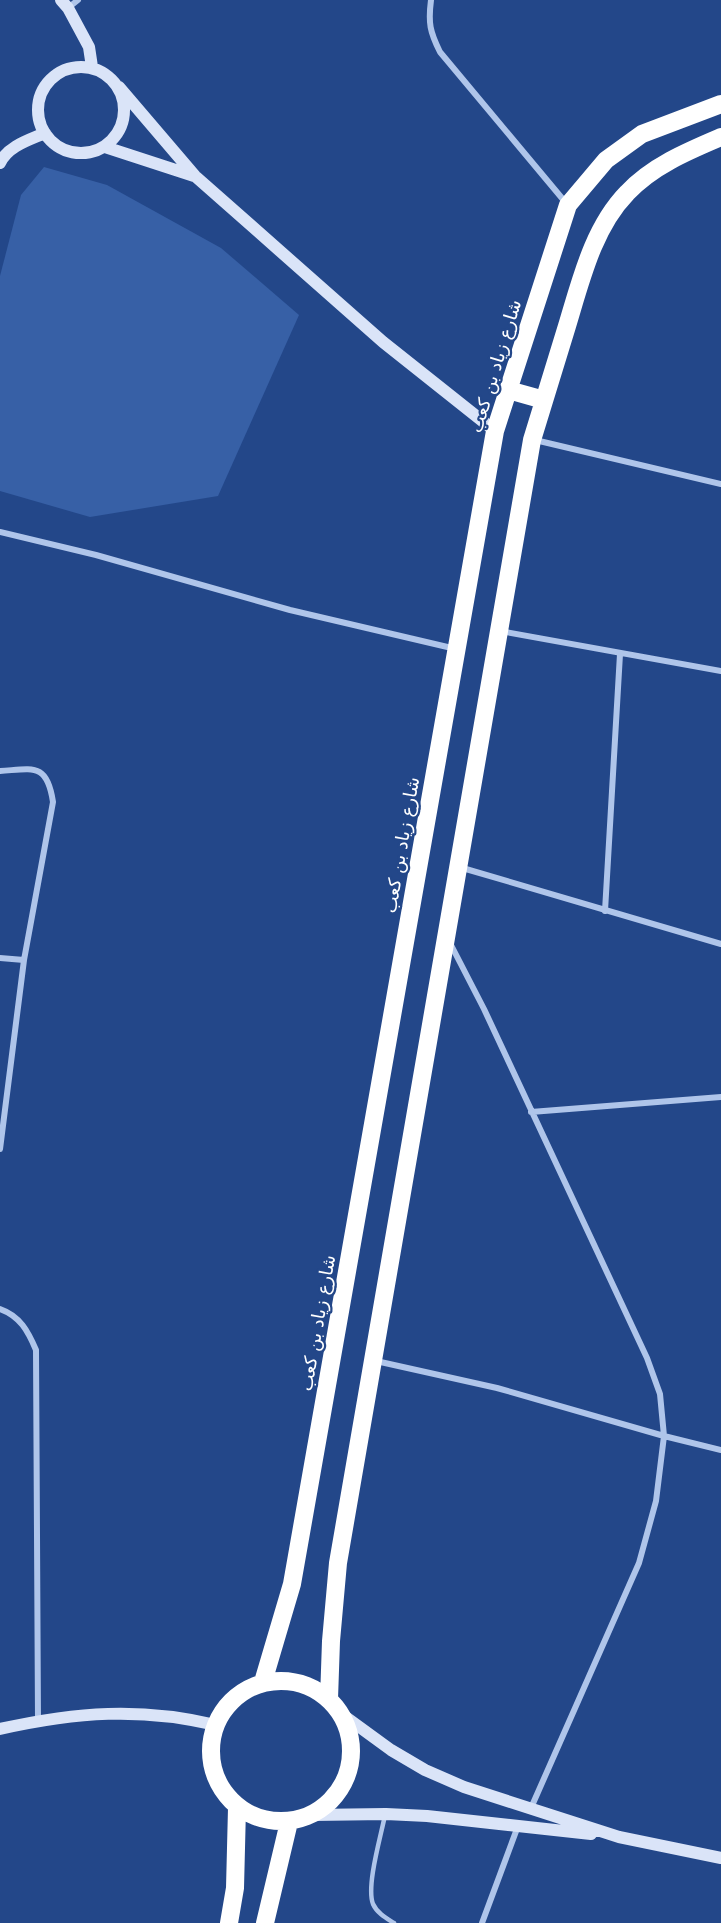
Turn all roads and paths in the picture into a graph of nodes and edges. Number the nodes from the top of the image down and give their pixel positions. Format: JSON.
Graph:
{"nodes":[{"id":1,"x":431,"y":0,"type":"edge"},
{"id":2,"x":69,"y":3,"type":"edge"},
{"id":3,"x":92,"y":67,"type":"junction"},
{"id":4,"x":119,"y":87,"type":"junction"},
{"id":5,"x":721,"y":104,"type":"edge"},
{"id":6,"x":45,"y":133,"type":"junction"},
{"id":7,"x":721,"y":137,"type":"edge"},
{"id":8,"x":105,"y":147,"type":"junction"},
{"id":9,"x":1,"y":158,"type":"edge"},
{"id":10,"x":195,"y":176,"type":"junction"},
{"id":11,"x":568,"y":205,"type":"junction"},
{"id":12,"x":508,"y":390,"type":"junction"},
{"id":13,"x":544,"y":400,"type":"junction"},
{"id":14,"x":495,"y":431,"type":"junction"},
{"id":15,"x":532,"y":440,"type":"junction"},
{"id":16,"x":721,"y":484,"type":"edge"},
{"id":17,"x":0,"y":532,"type":"edge"},
{"id":18,"x":499,"y":631,"type":"junction"},
{"id":19,"x":456,"y":650,"type":"junction"},
{"id":20,"x":620,"y":654,"type":"junction"},
{"id":21,"x":721,"y":671,"type":"edge"},
{"id":22,"x":0,"y":771,"type":"edge"},
{"id":23,"x":457,"y":867,"type":"junction"},
{"id":24,"x":605,"y":911,"type":"junction"},
{"id":25,"x":445,"y":934,"type":"junction"},
{"id":26,"x":721,"y":944,"type":"edge"},
{"id":27,"x":0,"y":958,"type":"edge"},
{"id":28,"x":24,"y":960,"type":"junction"},
{"id":29,"x":721,"y":1097,"type":"edge"},
{"id":30,"x":531,"y":1112,"type":"junction"},
{"id":31,"x":0,"y":1149,"type":"edge"},
{"id":32,"x":0,"y":1309,"type":"edge"},
{"id":33,"x":374,"y":1361,"type":"junction"},
{"id":34,"x":664,"y":1436,"type":"junction"},
{"id":35,"x":721,"y":1450,"type":"edge"},
{"id":36,"x":263,"y":1682,"type":"junction"},
{"id":37,"x":329,"y":1699,"type":"junction"},
{"id":38,"x":344,"y":1715,"type":"junction"},
{"id":39,"x":38,"y":1720,"type":"junction"},
{"id":40,"x":216,"y":1725,"type":"junction"},
{"id":41,"x":0,"y":1729,"type":"edge"},
{"id":42,"x":237,"y":1808,"type":"junction"},
{"id":43,"x":531,"y":1809,"type":"junction"},
{"id":44,"x":386,"y":1814,"type":"junction"},
{"id":45,"x":313,"y":1815,"type":"junction"},
{"id":46,"x":289,"y":1822,"type":"junction"},
{"id":47,"x":518,"y":1826,"type":"junction"},
{"id":48,"x":619,"y":1837,"type":"junction"},
{"id":49,"x":721,"y":1858,"type":"edge"},
{"id":50,"x":229,"y":1923,"type":"edge"},
{"id":51,"x":265,"y":1923,"type":"edge"},
{"id":52,"x":394,"y":1923,"type":"edge"},
{"id":53,"x":482,"y":1923,"type":"edge"}],
"edges":[{"from":1,"to":11,"type":"street"},
{"from":2,"to":3,"type":"street"},
{"from":3,"to":4,"type":"street"},
{"from":3,"to":6,"type":"street"},
{"from":4,"to":8,"type":"street"},
{"from":4,"to":10,"type":"street"},
{"from":5,"to":11,"type":"highway","name":"شارع زياد بن كعب"},
{"from":6,"to":8,"type":"street"},
{"from":6,"to":9,"type":"street"},
{"from":7,"to":13,"type":"highway"},
{"from":8,"to":10,"type":"street"},
{"from":10,"to":14,"type":"street"},
{"from":11,"to":12,"type":"highway","name":"شارع زياد بن كعب"},
{"from":12,"to":13,"type":"highway"},
{"from":12,"to":14,"type":"highway","name":"شارع زياد بن كعب"},
{"from":13,"to":15,"type":"highway"},
{"from":14,"to":19,"type":"highway","name":"شارع زياد بن كعب"},
{"from":15,"to":16,"type":"street"},
{"from":15,"to":18,"type":"highway"},
{"from":17,"to":19,"type":"street"},
{"from":18,"to":20,"type":"street"},
{"from":18,"to":23,"type":"highway"},
{"from":19,"to":36,"type":"highway","name":"شارع زياد بن كعب"},
{"from":20,"to":21,"type":"street"},
{"from":20,"to":24,"type":"street"},
{"from":22,"to":28,"type":"street"},
{"from":23,"to":24,"type":"street"},
{"from":23,"to":25,"type":"highway"},
{"from":24,"to":26,"type":"street"},
{"from":25,"to":30,"type":"street"},
{"from":25,"to":33,"type":"highway"},
{"from":27,"to":28,"type":"street"},
{"from":28,"to":31,"type":"street"},
{"from":29,"to":30,"type":"street"},
{"from":30,"to":34,"type":"street"},
{"from":32,"to":39,"type":"street"},
{"from":33,"to":34,"type":"street"},
{"from":33,"to":37,"type":"highway"},
{"from":34,"to":35,"type":"street"},
{"from":34,"to":43,"type":"street"},
{"from":36,"to":37,"type":"highway"},
{"from":36,"to":40,"type":"highway"},
{"from":37,"to":38,"type":"highway"},
{"from":38,"to":43,"type":"street"},
{"from":38,"to":45,"type":"highway"},
{"from":39,"to":40,"type":"street"},
{"from":39,"to":41,"type":"street"},
{"from":40,"to":42,"type":"highway"},
{"from":42,"to":46,"type":"highway"},
{"from":42,"to":50,"type":"highway"},
{"from":43,"to":48,"type":"street"},
{"from":44,"to":45,"type":"street"},
{"from":44,"to":47,"type":"street"},
{"from":44,"to":52,"type":"lane"},
{"from":45,"to":46,"type":"highway"},
{"from":46,"to":51,"type":"highway"},
{"from":47,"to":48,"type":"street"},
{"from":47,"to":53,"type":"street"},
{"from":48,"to":49,"type":"street"}]}
